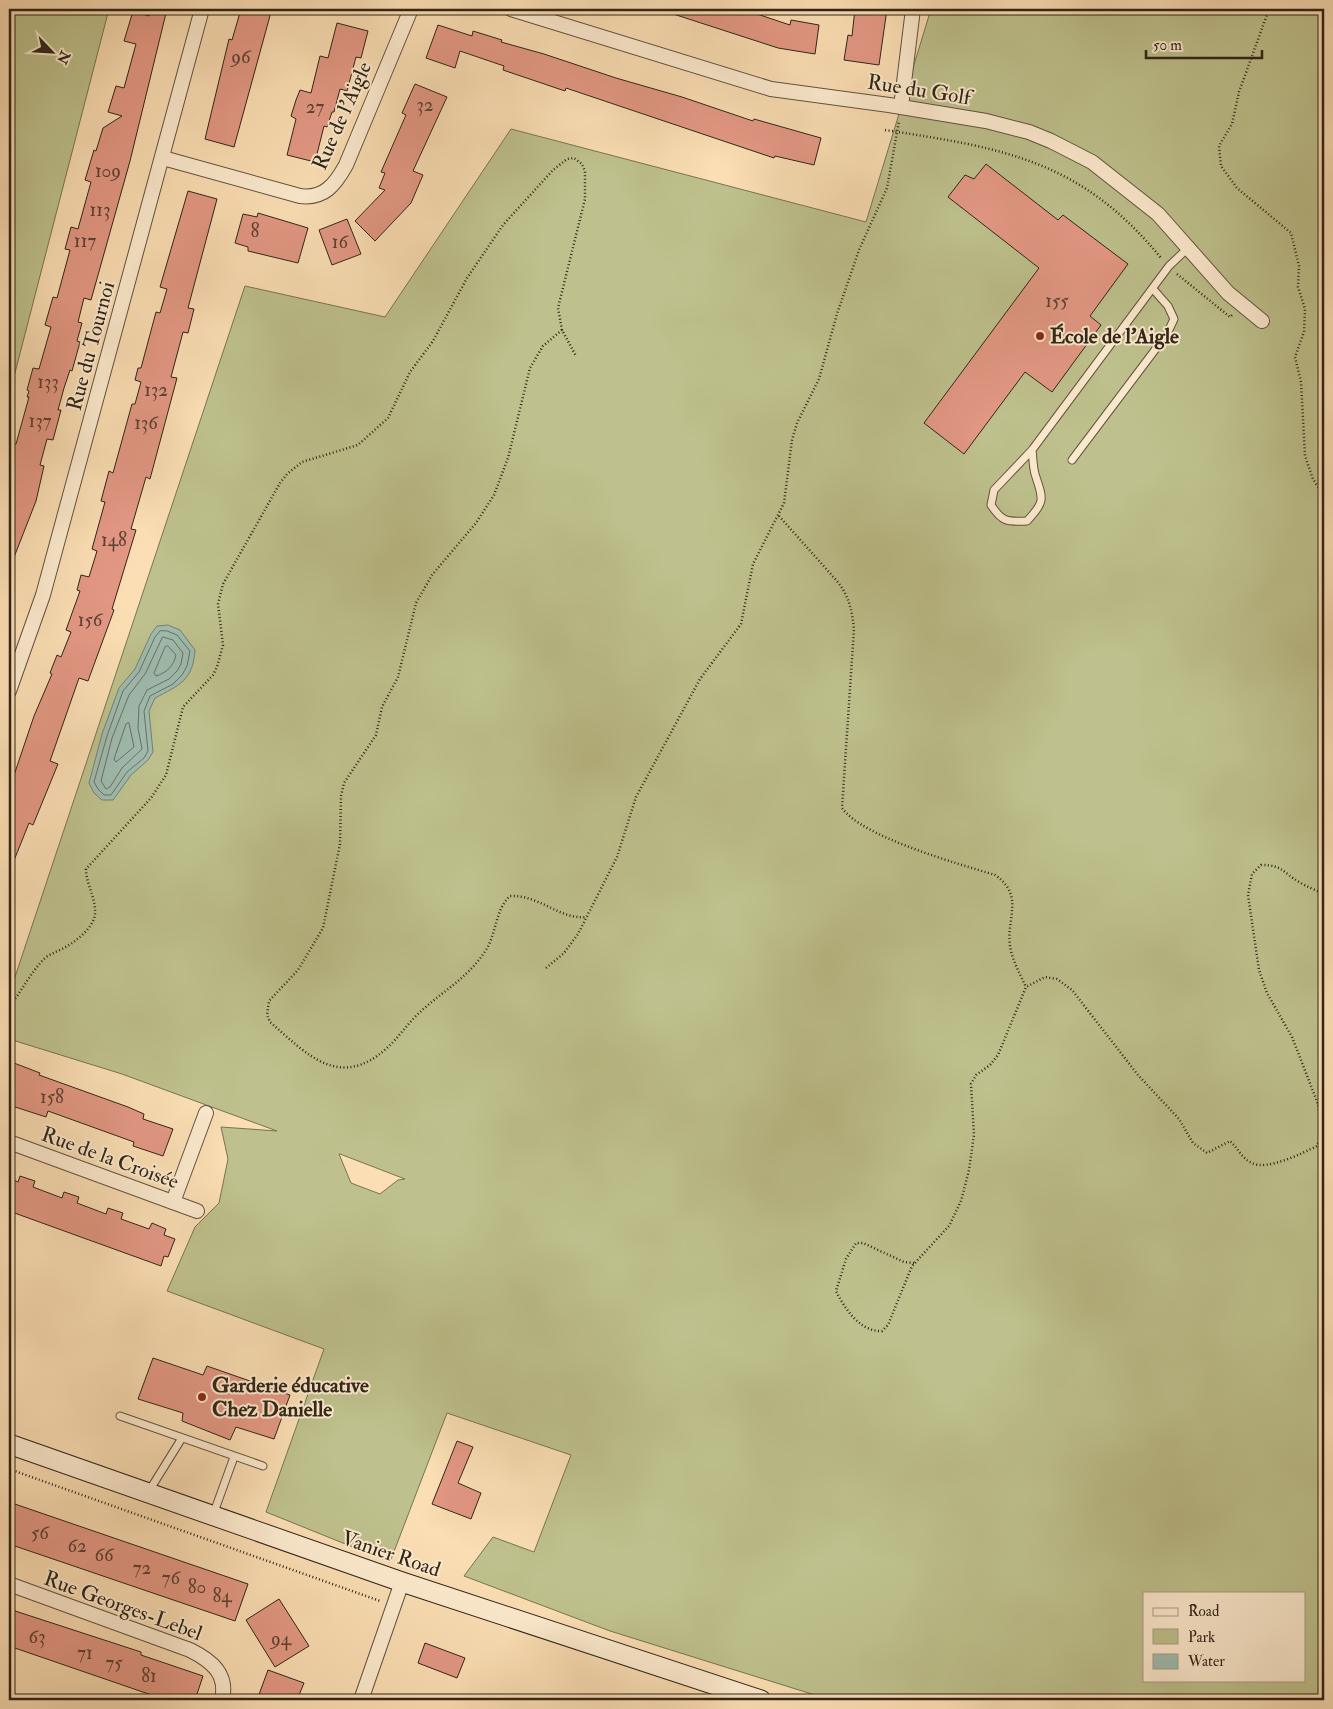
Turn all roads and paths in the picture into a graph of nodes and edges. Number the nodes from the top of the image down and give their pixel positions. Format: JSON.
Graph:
{"nodes":[{"id":1,"x":202,"y":9,"type":"edge"},
{"id":2,"x":411,"y":9,"type":"edge"},
{"id":3,"x":511,"y":9,"type":"edge"},
{"id":4,"x":913,"y":9,"type":"edge"},
{"id":5,"x":1269,"y":9,"type":"edge"},
{"id":6,"x":901,"y":107,"type":"junction"},
{"id":7,"x":885,"y":130,"type":"dead end"},
{"id":8,"x":898,"y":131,"type":"junction"},
{"id":9,"x":162,"y":158,"type":"junction"},
{"id":10,"x":1188,"y":248,"type":"junction"},
{"id":11,"x":1168,"y":266,"type":"junction"},
{"id":12,"x":1153,"y":289,"type":"junction"},
{"id":13,"x":1242,"y":305,"type":"junction"},
{"id":14,"x":1262,"y":321,"type":"dead end"},
{"id":15,"x":562,"y":330,"type":"junction"},
{"id":16,"x":576,"y":356,"type":"dead end"},
{"id":17,"x":1032,"y":450,"type":"junction"},
{"id":18,"x":1072,"y":460,"type":"dead end"},
{"id":19,"x":1324,"y":496,"type":"edge"},
{"id":20,"x":779,"y":516,"type":"junction"},
{"id":21,"x":9,"y":691,"type":"edge"},
{"id":22,"x":1324,"y":894,"type":"edge"},
{"id":23,"x":587,"y":917,"type":"junction"},
{"id":24,"x":546,"y":968,"type":"dead end"},
{"id":25,"x":1026,"y":986,"type":"junction"},
{"id":26,"x":9,"y":1008,"type":"edge"},
{"id":27,"x":206,"y":1113,"type":"dead end"},
{"id":28,"x":9,"y":1142,"type":"edge"},
{"id":29,"x":173,"y":1202,"type":"junction"},
{"id":30,"x":197,"y":1211,"type":"dead end"},
{"id":31,"x":914,"y":1263,"type":"junction"},
{"id":32,"x":120,"y":1416,"type":"dead end"},
{"id":33,"x":182,"y":1438,"type":"junction"},
{"id":34,"x":9,"y":1444,"type":"edge"},
{"id":35,"x":234,"y":1457,"type":"junction"},
{"id":36,"x":263,"y":1466,"type":"dead end"},
{"id":37,"x":9,"y":1469,"type":"edge"},
{"id":38,"x":148,"y":1493,"type":"junction"},
{"id":39,"x":213,"y":1516,"type":"junction"},
{"id":40,"x":402,"y":1582,"type":"junction"},
{"id":41,"x":9,"y":1584,"type":"edge"},
{"id":42,"x":393,"y":1605,"type":"junction"},
{"id":43,"x":222,"y":1700,"type":"edge"},
{"id":44,"x":361,"y":1700,"type":"edge"},
{"id":45,"x":760,"y":1700,"type":"edge"}],
"edges":[{"from":1,"to":9,"type":"street","name":"Rue du Tournoi"},
{"from":2,"to":9,"type":"street","name":"Rue de l'Aigle"},
{"from":3,"to":6,"type":"street","name":"Rue du Golf"},
{"from":4,"to":6,"type":"street"},
{"from":5,"to":19,"type":"path"},
{"from":6,"to":8,"type":"path"},
{"from":6,"to":10,"type":"street","name":"Rue du Golf"},
{"from":7,"to":8,"type":"path"},
{"from":8,"to":11,"type":"path"},
{"from":8,"to":20,"type":"path"},
{"from":9,"to":21,"type":"street","name":"Rue du Tournoi"},
{"from":10,"to":11,"type":"lane"},
{"from":10,"to":13,"type":"street","name":"Rue du Golf"},
{"from":11,"to":12,"type":"lane"},
{"from":11,"to":13,"type":"path"},
{"from":12,"to":17,"type":"lane"},
{"from":12,"to":18,"type":"lane"},
{"from":13,"to":14,"type":"street","name":"Rue du Golf"},
{"from":15,"to":16,"type":"path"},
{"from":15,"to":23,"type":"path"},
{"from":15,"to":26,"type":"path"},
{"from":17,"to":17,"type":"lane"},
{"from":20,"to":23,"type":"path"},
{"from":20,"to":25,"type":"path"},
{"from":22,"to":25,"type":"path"},
{"from":23,"to":24,"type":"path"},
{"from":25,"to":31,"type":"path"},
{"from":27,"to":29,"type":"street"},
{"from":28,"to":29,"type":"street","name":"Rue de la Croisée"},
{"from":29,"to":30,"type":"street","name":"Rue de la Croisée"},
{"from":31,"to":31,"type":"path"},
{"from":32,"to":33,"type":"lane"},
{"from":33,"to":35,"type":"lane"},
{"from":33,"to":38,"type":"lane"},
{"from":34,"to":38,"type":"main road","name":"Vanier Road"},
{"from":35,"to":36,"type":"lane"},
{"from":35,"to":39,"type":"lane"},
{"from":37,"to":42,"type":"path"},
{"from":38,"to":39,"type":"main road","name":"Vanier Road"},
{"from":39,"to":40,"type":"main road","name":"Vanier Road"},
{"from":40,"to":42,"type":"street"},
{"from":40,"to":45,"type":"main road","name":"Vanier Road"},
{"from":41,"to":43,"type":"street","name":"Rue Georges-Lebel"},
{"from":42,"to":44,"type":"street"}]}
